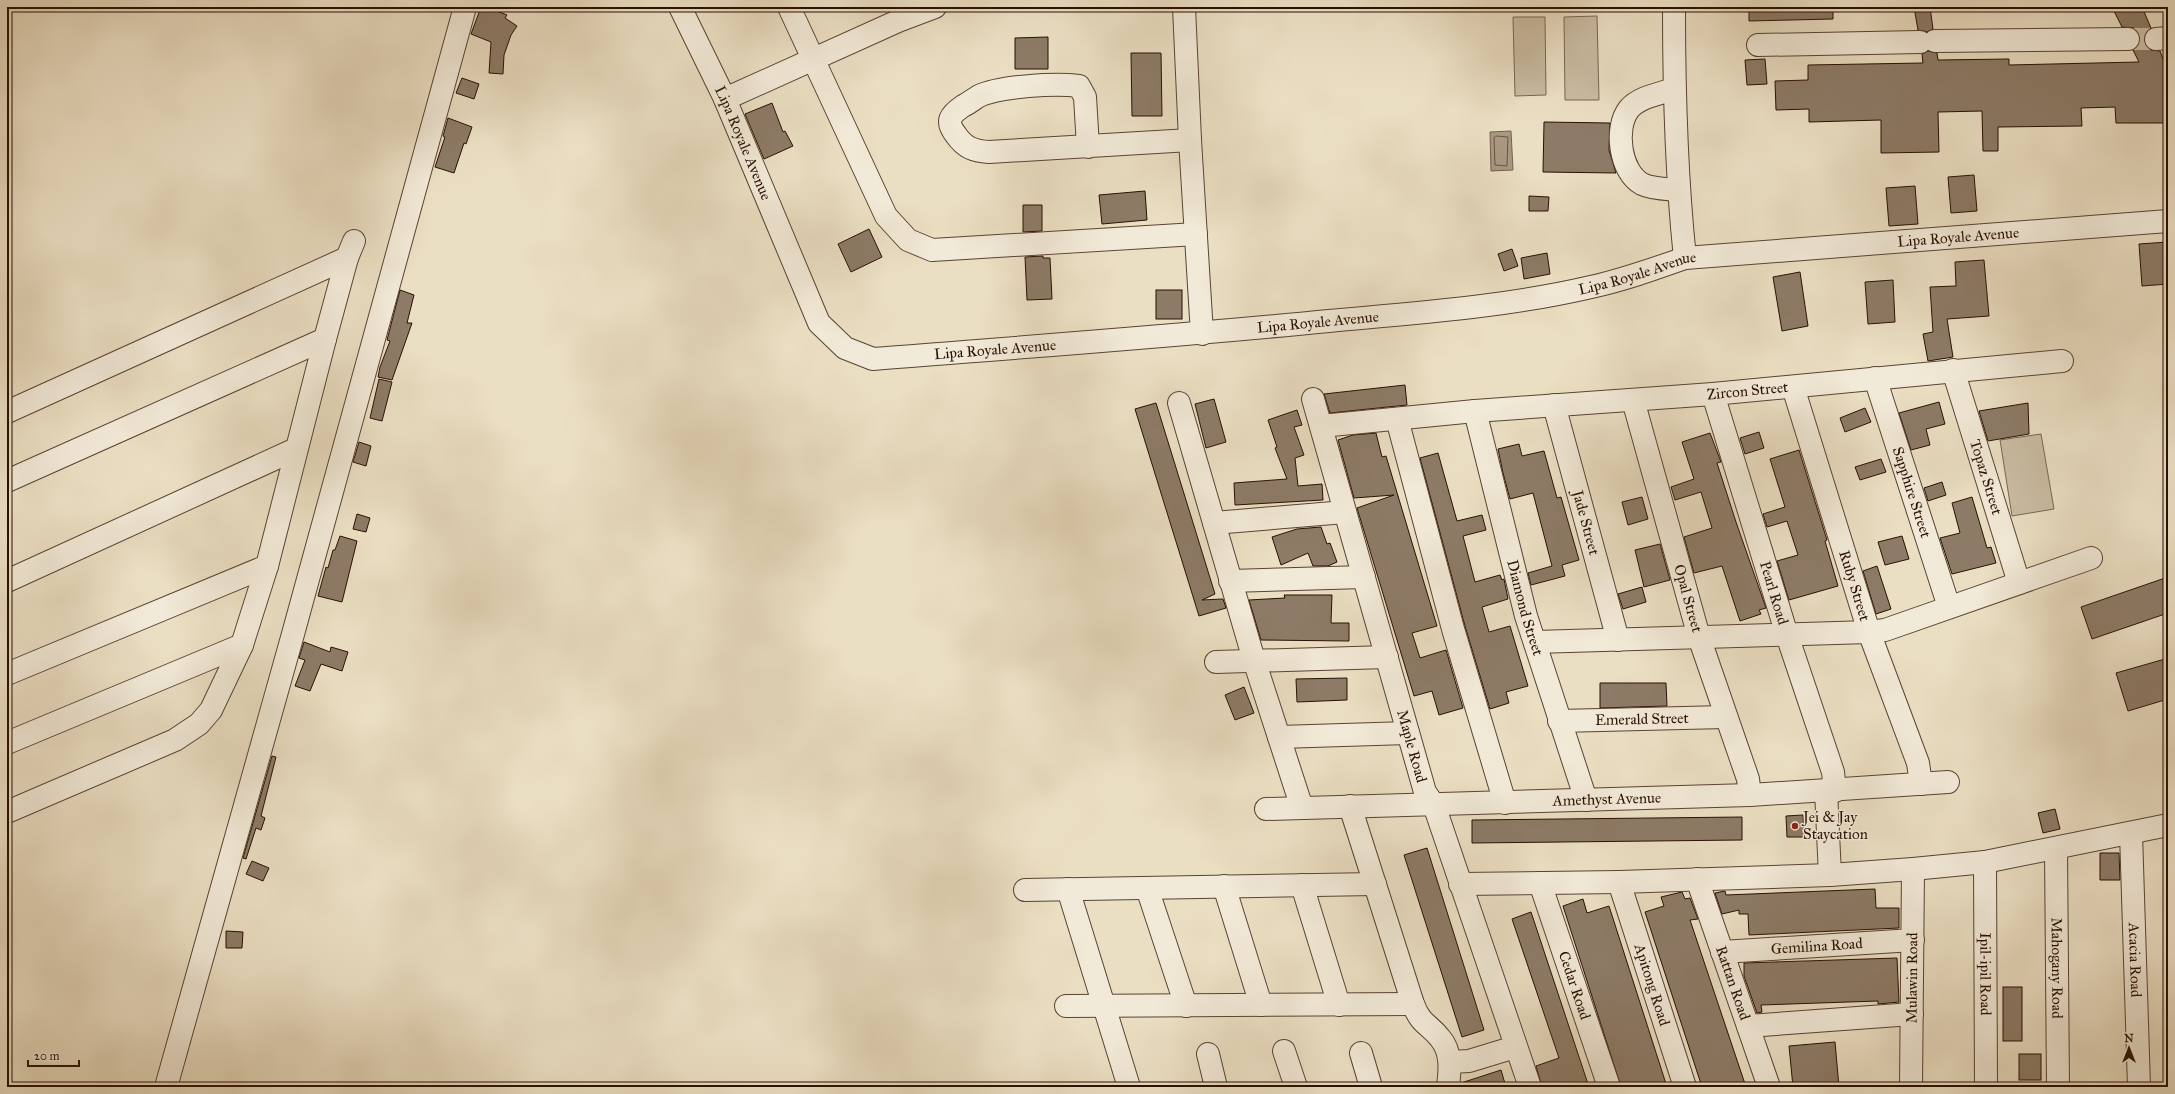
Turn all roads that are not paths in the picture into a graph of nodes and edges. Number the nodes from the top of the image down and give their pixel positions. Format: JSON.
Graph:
{"nodes":[{"id":1,"x":465,"y":7,"type":"edge"},
{"id":2,"x":680,"y":7,"type":"edge"},
{"id":3,"x":790,"y":7,"type":"edge"},
{"id":4,"x":935,"y":7,"type":"edge"},
{"id":5,"x":1184,"y":7,"type":"edge"},
{"id":6,"x":1674,"y":7,"type":"edge"},
{"id":7,"x":895,"y":14,"type":"edge"},
{"id":8,"x":2128,"y":39,"type":"tunnel mouth"},
{"id":9,"x":1758,"y":45,"type":"dead end"},
{"id":10,"x":813,"y":60,"type":"junction"},
{"id":11,"x":1674,"y":89,"type":"junction"},
{"id":12,"x":725,"y":99,"type":"junction"},
{"id":13,"x":1190,"y":140,"type":"junction"},
{"id":14,"x":1088,"y":147,"type":"junction"},
{"id":15,"x":1678,"y":190,"type":"junction"},
{"id":16,"x":2168,"y":221,"type":"edge"},
{"id":17,"x":1196,"y":234,"type":"junction"},
{"id":18,"x":1685,"y":258,"type":"junction"},
{"id":19,"x":1202,"y":334,"type":"junction"},
{"id":20,"x":325,"y":339,"type":"junction"},
{"id":21,"x":2062,"y":360,"type":"dead end"},
{"id":22,"x":1953,"y":370,"type":"junction"},
{"id":23,"x":1874,"y":378,"type":"junction"},
{"id":24,"x":1793,"y":387,"type":"junction"},
{"id":25,"x":1713,"y":394,"type":"junction"},
{"id":26,"x":1313,"y":399,"type":"dead end"},
{"id":27,"x":1633,"y":400,"type":"junction"},
{"id":28,"x":1179,"y":403,"type":"dead end"},
{"id":29,"x":1554,"y":405,"type":"junction"},
{"id":30,"x":1475,"y":411,"type":"junction"},
{"id":31,"x":7,"y":412,"type":"edge"},
{"id":32,"x":1397,"y":419,"type":"junction"},
{"id":33,"x":1321,"y":426,"type":"junction"},
{"id":34,"x":296,"y":449,"type":"junction"},
{"id":35,"x":7,"y":481,"type":"edge"},
{"id":36,"x":1345,"y":512,"type":"junction"},
{"id":37,"x":1214,"y":523,"type":"junction"},
{"id":38,"x":2091,"y":558,"type":"dead end"},
{"id":39,"x":267,"y":566,"type":"junction"},
{"id":40,"x":1364,"y":577,"type":"junction"},
{"id":41,"x":7,"y":581,"type":"edge"},
{"id":42,"x":1230,"y":581,"type":"junction"},
{"id":43,"x":2019,"y":583,"type":"junction"},
{"id":44,"x":1949,"y":607,"type":"junction"},
{"id":45,"x":1869,"y":632,"type":"junction"},
{"id":46,"x":1786,"y":635,"type":"junction"},
{"id":47,"x":1699,"y":637,"type":"junction"},
{"id":48,"x":1618,"y":640,"type":"junction"},
{"id":49,"x":1535,"y":642,"type":"junction"},
{"id":50,"x":242,"y":645,"type":"junction"},
{"id":51,"x":1387,"y":657,"type":"junction"},
{"id":52,"x":1254,"y":660,"type":"junction"},
{"id":53,"x":1216,"y":662,"type":"dead end"},
{"id":54,"x":7,"y":674,"type":"edge"},
{"id":55,"x":1725,"y":718,"type":"junction"},
{"id":56,"x":1559,"y":721,"type":"junction"},
{"id":57,"x":1408,"y":733,"type":"junction"},
{"id":58,"x":1279,"y":736,"type":"junction"},
{"id":59,"x":7,"y":743,"type":"edge"},
{"id":60,"x":1948,"y":782,"type":"dead end"},
{"id":61,"x":1921,"y":784,"type":"junction"},
{"id":62,"x":1830,"y":791,"type":"junction"},
{"id":63,"x":1750,"y":795,"type":"junction"},
{"id":64,"x":1586,"y":800,"type":"junction"},
{"id":65,"x":1505,"y":803,"type":"junction"},
{"id":66,"x":1434,"y":805,"type":"junction"},
{"id":67,"x":1350,"y":806,"type":"junction"},
{"id":68,"x":1302,"y":808,"type":"junction"},
{"id":69,"x":1266,"y":809,"type":"dead end"},
{"id":70,"x":7,"y":812,"type":"edge"},
{"id":71,"x":2168,"y":826,"type":"edge"},
{"id":72,"x":2131,"y":833,"type":"junction"},
{"id":73,"x":2056,"y":849,"type":"junction"},
{"id":74,"x":1985,"y":862,"type":"junction"},
{"id":75,"x":1913,"y":869,"type":"junction"},
{"id":76,"x":1830,"y":875,"type":"junction"},
{"id":77,"x":1697,"y":879,"type":"junction"},
{"id":78,"x":1620,"y":882,"type":"junction"},
{"id":79,"x":1375,"y":884,"type":"junction"},
{"id":80,"x":1460,"y":884,"type":"junction"},
{"id":81,"x":1540,"y":884,"type":"junction"},
{"id":82,"x":1302,"y":885,"type":"junction"},
{"id":83,"x":1224,"y":886,"type":"junction"},
{"id":84,"x":1146,"y":888,"type":"junction"},
{"id":85,"x":1068,"y":889,"type":"junction"},
{"id":86,"x":1025,"y":890,"type":"dead end"},
{"id":87,"x":1912,"y":940,"type":"junction"},
{"id":88,"x":1722,"y":952,"type":"junction"},
{"id":89,"x":1413,"y":1004,"type":"junction"},
{"id":90,"x":1261,"y":1005,"type":"junction"},
{"id":91,"x":1339,"y":1005,"type":"junction"},
{"id":92,"x":1066,"y":1006,"type":"dead end"},
{"id":93,"x":1104,"y":1006,"type":"junction"},
{"id":94,"x":1186,"y":1006,"type":"junction"},
{"id":95,"x":1912,"y":1014,"type":"junction"},
{"id":96,"x":1748,"y":1026,"type":"junction"},
{"id":97,"x":1515,"y":1047,"type":"junction"},
{"id":98,"x":1284,"y":1051,"type":"dead end"},
{"id":99,"x":1361,"y":1053,"type":"dead end"},
{"id":100,"x":1208,"y":1054,"type":"dead end"},
{"id":101,"x":1450,"y":1062,"type":"junction"},
{"id":102,"x":166,"y":1087,"type":"edge"},
{"id":103,"x":1129,"y":1087,"type":"edge"},
{"id":104,"x":1216,"y":1087,"type":"edge"},
{"id":105,"x":1296,"y":1087,"type":"edge"},
{"id":106,"x":1371,"y":1087,"type":"edge"},
{"id":107,"x":1448,"y":1087,"type":"edge"},
{"id":108,"x":1530,"y":1087,"type":"edge"},
{"id":109,"x":1609,"y":1087,"type":"edge"},
{"id":110,"x":1685,"y":1087,"type":"edge"},
{"id":111,"x":1769,"y":1087,"type":"edge"},
{"id":112,"x":1912,"y":1087,"type":"edge"},
{"id":113,"x":1986,"y":1087,"type":"edge"},
{"id":114,"x":2058,"y":1087,"type":"edge"},
{"id":115,"x":2139,"y":1087,"type":"edge"}],
"edges":[{"from":1,"to":102,"type":"street"},
{"from":2,"to":12,"type":"street","name":"Lipa Royale Avenue"},
{"from":3,"to":10,"type":"street"},
{"from":4,"to":7,"type":"street"},
{"from":5,"to":13,"type":"street"},
{"from":6,"to":11,"type":"street"},
{"from":7,"to":10,"type":"street"},
{"from":8,"to":9,"type":"street"},
{"from":10,"to":12,"type":"street"},
{"from":10,"to":17,"type":"street"},
{"from":11,"to":15,"type":"street"},
{"from":11,"to":15,"type":"street"},
{"from":12,"to":19,"type":"street","name":"Lipa Royale Avenue"},
{"from":13,"to":14,"type":"street"},
{"from":13,"to":17,"type":"street"},
{"from":14,"to":14,"type":"street"},
{"from":15,"to":18,"type":"street"},
{"from":16,"to":18,"type":"street","name":"Lipa Royale Avenue"},
{"from":17,"to":19,"type":"street"},
{"from":18,"to":19,"type":"street","name":"Lipa Royale Avenue"},
{"from":20,"to":31,"type":"street"},
{"from":20,"to":34,"type":"street"},
{"from":20,"to":35,"type":"street"},
{"from":21,"to":22,"type":"street","name":"Zircon Street"},
{"from":22,"to":23,"type":"street","name":"Zircon Street"},
{"from":22,"to":43,"type":"street","name":"Topaz Street"},
{"from":23,"to":24,"type":"street","name":"Zircon Street"},
{"from":23,"to":44,"type":"street","name":"Sapphire Street"},
{"from":24,"to":25,"type":"street","name":"Zircon Street"},
{"from":24,"to":45,"type":"street","name":"Ruby Street"},
{"from":25,"to":27,"type":"street","name":"Zircon Street"},
{"from":25,"to":46,"type":"street","name":"Pearl Road"},
{"from":26,"to":33,"type":"street","name":"Maple Road"},
{"from":27,"to":29,"type":"street","name":"Zircon Street"},
{"from":27,"to":47,"type":"street","name":"Opal Street"},
{"from":28,"to":37,"type":"street"},
{"from":29,"to":30,"type":"street","name":"Zircon Street"},
{"from":29,"to":48,"type":"street","name":"Jade Street"},
{"from":30,"to":32,"type":"street","name":"Zircon Street"},
{"from":30,"to":49,"type":"street","name":"Diamond Street"},
{"from":32,"to":33,"type":"street","name":"Zircon Street"},
{"from":32,"to":65,"type":"street"},
{"from":33,"to":36,"type":"street","name":"Maple Road"},
{"from":34,"to":39,"type":"street"},
{"from":34,"to":41,"type":"street"},
{"from":36,"to":37,"type":"street"},
{"from":36,"to":40,"type":"street","name":"Maple Road"},
{"from":37,"to":42,"type":"street"},
{"from":38,"to":43,"type":"street"},
{"from":39,"to":50,"type":"street"},
{"from":39,"to":54,"type":"street"},
{"from":40,"to":42,"type":"street"},
{"from":40,"to":51,"type":"street","name":"Maple Road"},
{"from":42,"to":52,"type":"street"},
{"from":43,"to":44,"type":"street"},
{"from":44,"to":45,"type":"street"},
{"from":45,"to":46,"type":"street"},
{"from":45,"to":61,"type":"street","name":"Ruby Street"},
{"from":46,"to":47,"type":"street"},
{"from":46,"to":62,"type":"street","name":"Pearl Road"},
{"from":47,"to":48,"type":"street"},
{"from":47,"to":55,"type":"street","name":"Opal Street"},
{"from":48,"to":49,"type":"street"},
{"from":49,"to":56,"type":"street","name":"Diamond Street"},
{"from":50,"to":59,"type":"street"},
{"from":50,"to":70,"type":"street"},
{"from":51,"to":52,"type":"street"},
{"from":51,"to":57,"type":"street","name":"Maple Road"},
{"from":52,"to":53,"type":"street"},
{"from":52,"to":58,"type":"street"},
{"from":55,"to":56,"type":"street","name":"Emerald Street"},
{"from":55,"to":63,"type":"street","name":"Opal Street"},
{"from":56,"to":64,"type":"street","name":"Diamond Street"},
{"from":57,"to":58,"type":"street"},
{"from":57,"to":66,"type":"street","name":"Maple Road"},
{"from":58,"to":68,"type":"street"},
{"from":60,"to":61,"type":"street","name":"Amethyst Avenue"},
{"from":61,"to":62,"type":"street","name":"Amethyst Avenue"},
{"from":62,"to":63,"type":"street","name":"Amethyst Avenue"},
{"from":62,"to":76,"type":"street","name":"Pearl Road"},
{"from":63,"to":64,"type":"street","name":"Amethyst Avenue"},
{"from":64,"to":65,"type":"street","name":"Amethyst Avenue"},
{"from":65,"to":66,"type":"street","name":"Amethyst Avenue"},
{"from":66,"to":67,"type":"street","name":"Amethyst Avenue"},
{"from":66,"to":80,"type":"street","name":"Maple Road"},
{"from":67,"to":68,"type":"street","name":"Amethyst Avenue"},
{"from":67,"to":79,"type":"street"},
{"from":68,"to":69,"type":"street","name":"Amethyst Avenue"},
{"from":71,"to":72,"type":"street"},
{"from":72,"to":73,"type":"street"},
{"from":72,"to":115,"type":"street","name":"Acacia Road"},
{"from":73,"to":74,"type":"street"},
{"from":73,"to":114,"type":"street","name":"Mahogany Road"},
{"from":74,"to":75,"type":"street"},
{"from":74,"to":113,"type":"street","name":"Ipil-ipil Road"},
{"from":75,"to":76,"type":"street"},
{"from":75,"to":87,"type":"street","name":"Mulawin Road"},
{"from":76,"to":77,"type":"street"},
{"from":77,"to":78,"type":"street"},
{"from":77,"to":88,"type":"street","name":"Rattan Road"},
{"from":78,"to":81,"type":"street"},
{"from":78,"to":110,"type":"street","name":"Apitong Road"},
{"from":79,"to":82,"type":"street"},
{"from":79,"to":89,"type":"street"},
{"from":80,"to":81,"type":"street"},
{"from":80,"to":97,"type":"street","name":"Maple Road"},
{"from":81,"to":109,"type":"street","name":"Cedar Road"},
{"from":82,"to":83,"type":"street"},
{"from":82,"to":91,"type":"street"},
{"from":83,"to":84,"type":"street"},
{"from":83,"to":90,"type":"street"},
{"from":84,"to":85,"type":"street"},
{"from":84,"to":94,"type":"street"},
{"from":85,"to":86,"type":"street"},
{"from":85,"to":93,"type":"street"},
{"from":87,"to":88,"type":"street","name":"Gemilina Road"},
{"from":87,"to":95,"type":"street","name":"Mulawin Road"},
{"from":88,"to":96,"type":"street","name":"Rattan Road"},
{"from":89,"to":91,"type":"street"},
{"from":89,"to":101,"type":"street"},
{"from":90,"to":91,"type":"street"},
{"from":90,"to":94,"type":"street"},
{"from":92,"to":93,"type":"street"},
{"from":93,"to":94,"type":"street"},
{"from":93,"to":103,"type":"street"},
{"from":95,"to":96,"type":"street"},
{"from":95,"to":112,"type":"street","name":"Mulawin Road"},
{"from":96,"to":111,"type":"street","name":"Rattan Road"},
{"from":97,"to":101,"type":"street"},
{"from":97,"to":108,"type":"street","name":"Maple Road"},
{"from":98,"to":105,"type":"street"},
{"from":99,"to":106,"type":"street"},
{"from":100,"to":104,"type":"street"},
{"from":101,"to":107,"type":"street"}]}
